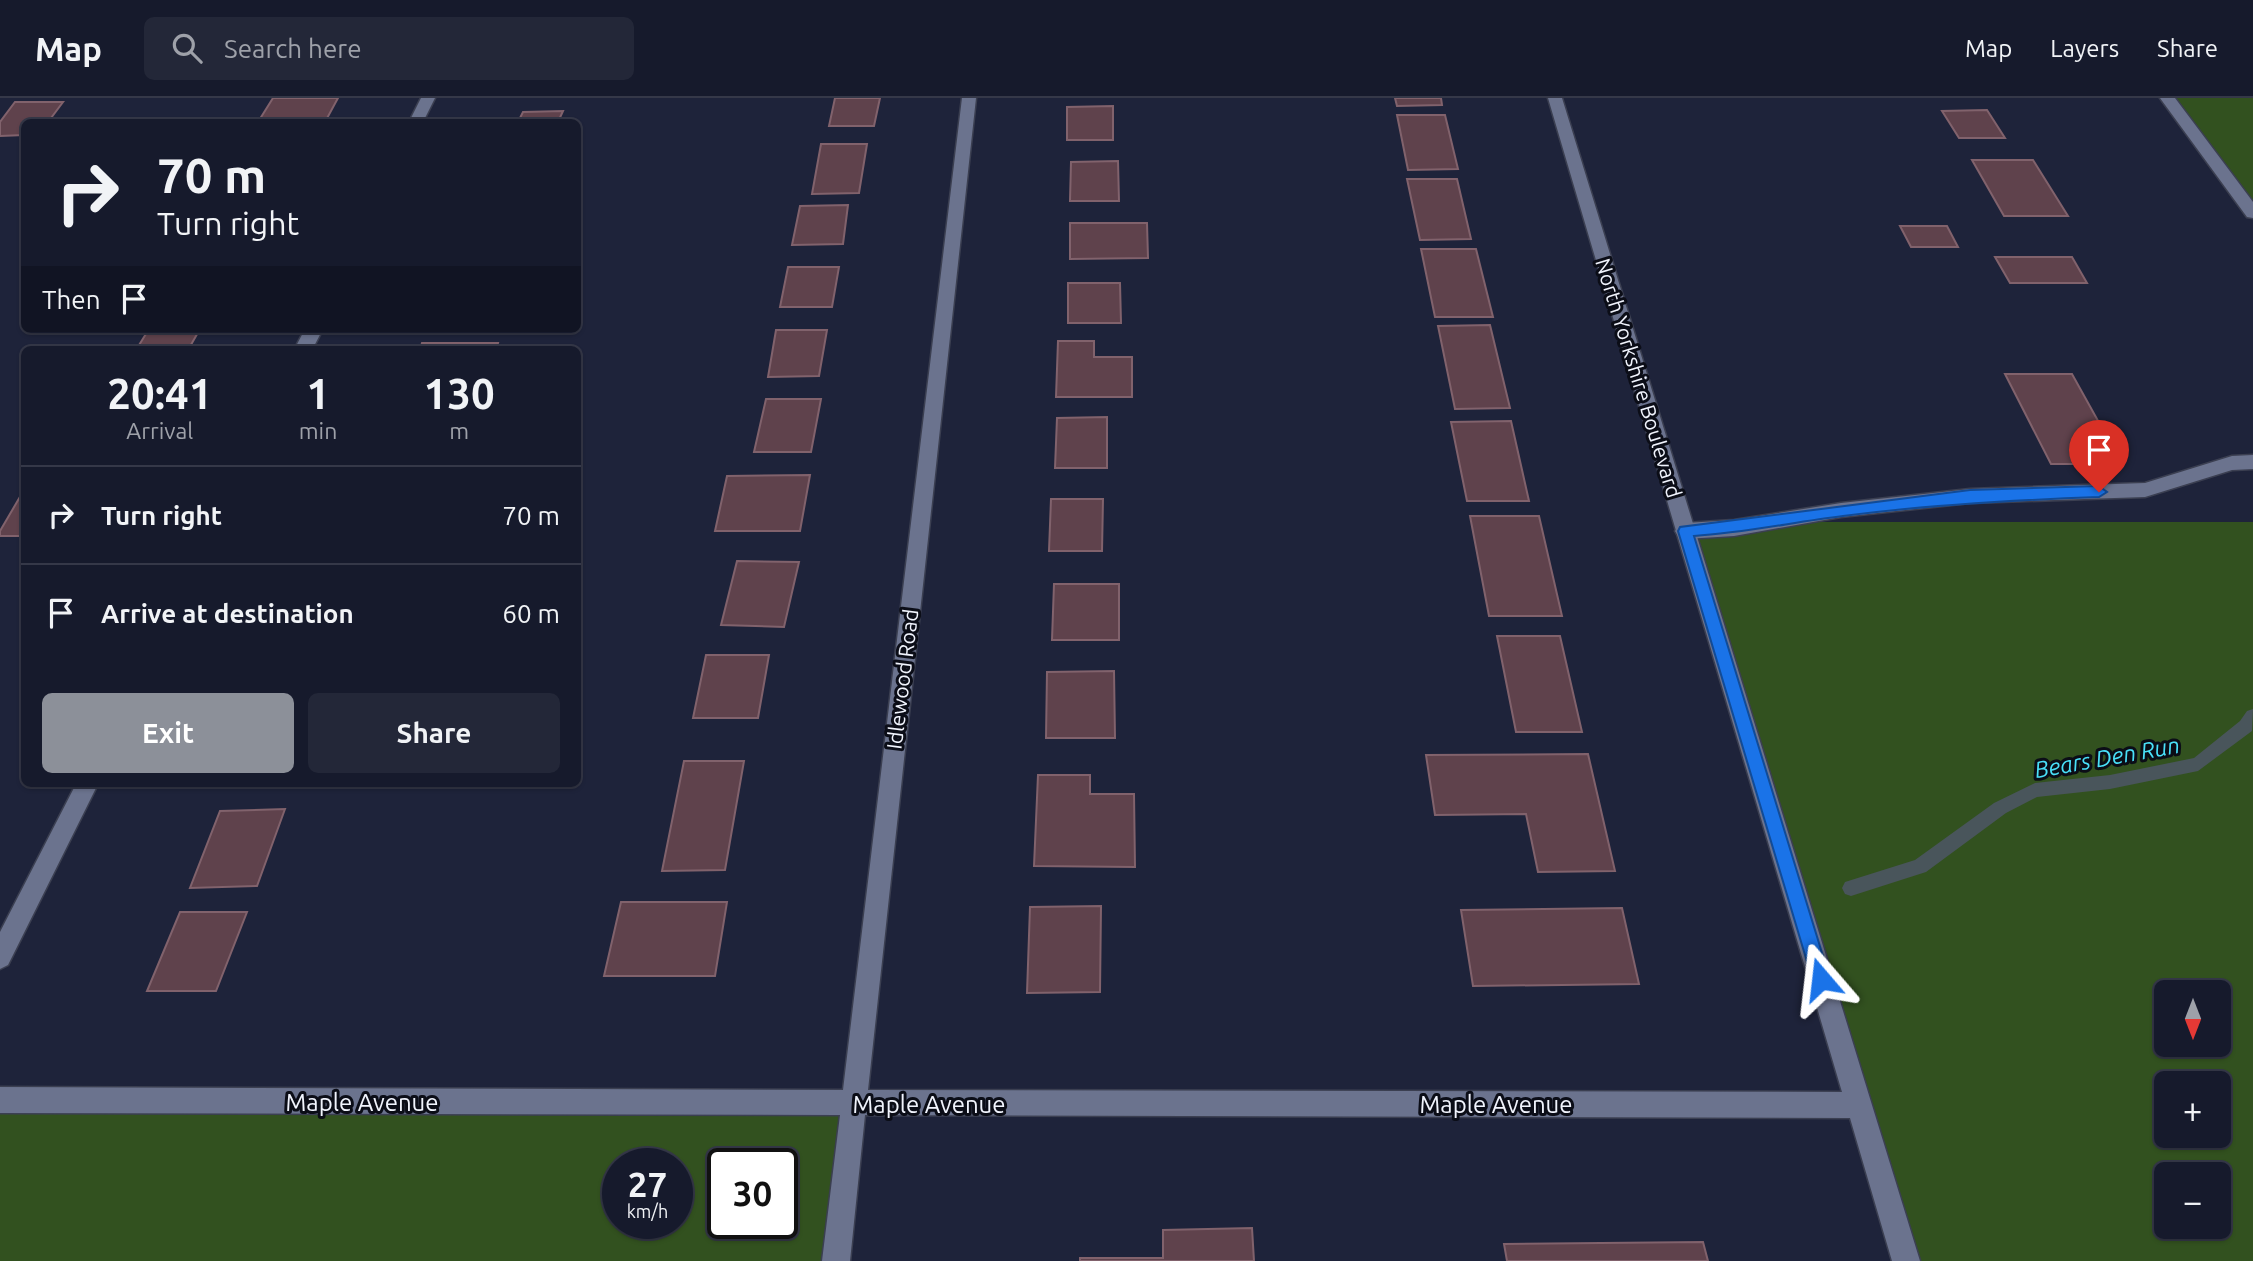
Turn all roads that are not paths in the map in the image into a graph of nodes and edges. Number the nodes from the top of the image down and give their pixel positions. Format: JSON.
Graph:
{"nodes":[{"id":1,"x":428,"y":98,"type":"edge"},
{"id":2,"x":969,"y":98,"type":"edge"},
{"id":3,"x":1555,"y":98,"type":"edge"},
{"id":4,"x":2167,"y":98,"type":"edge"},
{"id":5,"x":418,"y":119,"type":"edge"},
{"id":6,"x":2253,"y":213,"type":"edge"},
{"id":7,"x":2253,"y":462,"type":"edge"},
{"id":8,"x":1685,"y":531,"type":"junction"},
{"id":9,"x":85,"y":787,"type":"edge"},
{"id":10,"x":0,"y":957,"type":"edge"},
{"id":11,"x":0,"y":1100,"type":"edge"},
{"id":12,"x":854,"y":1103,"type":"junction"},
{"id":13,"x":1859,"y":1104,"type":"junction"},
{"id":14,"x":836,"y":1261,"type":"edge"},
{"id":15,"x":1906,"y":1261,"type":"edge"}],
"edges":[{"from":1,"to":5,"type":"street"},
{"from":2,"to":12,"type":"street","name":"Idlewood Road"},
{"from":3,"to":8,"type":"street","name":"North Yorkshire Boulevard"},
{"from":4,"to":6,"type":"street"},
{"from":7,"to":8,"type":"street"},
{"from":8,"to":13,"type":"street","name":"North Yorkshire Boulevard"},
{"from":9,"to":10,"type":"street"},
{"from":11,"to":12,"type":"street","name":"Maple Avenue"},
{"from":12,"to":13,"type":"street","name":"Maple Avenue"},
{"from":12,"to":14,"type":"street","name":"Idlewood Road"},
{"from":13,"to":15,"type":"street","name":"North Yorkshire Boulevard"}]}
